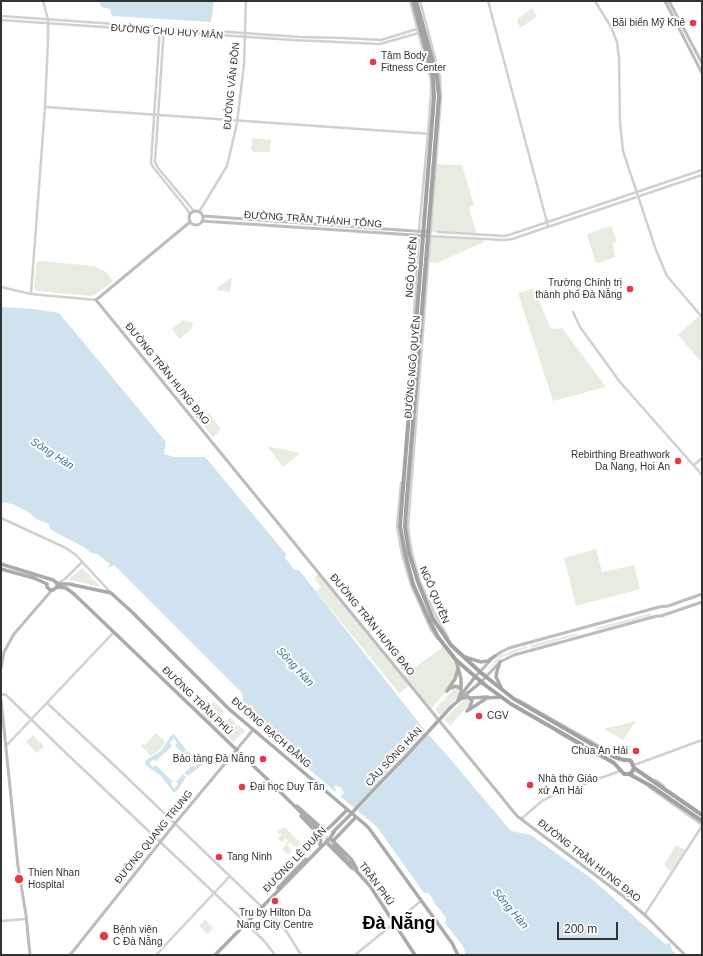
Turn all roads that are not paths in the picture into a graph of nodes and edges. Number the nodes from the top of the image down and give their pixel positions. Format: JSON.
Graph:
{"nodes":[{"id":1,"x":43,"y":1,"type":"edge"},
{"id":2,"x":246,"y":1,"type":"edge"},
{"id":3,"x":411,"y":1,"type":"edge"},
{"id":4,"x":416,"y":1,"type":"edge"},
{"id":5,"x":420,"y":1,"type":"edge"},
{"id":6,"x":488,"y":1,"type":"edge"},
{"id":7,"x":596,"y":1,"type":"edge"},
{"id":8,"x":665,"y":1,"type":"edge"},
{"id":9,"x":669,"y":1,"type":"edge"},
{"id":10,"x":1,"y":16,"type":"edge"},
{"id":11,"x":48,"y":19,"type":"junction"},
{"id":12,"x":1,"y":20,"type":"edge"},
{"id":13,"x":48,"y":24,"type":"junction"},
{"id":14,"x":160,"y":27,"type":"junction"},
{"id":15,"x":164,"y":27,"type":"junction"},
{"id":16,"x":422,"y":30,"type":"junction"},
{"id":17,"x":159,"y":32,"type":"junction"},
{"id":18,"x":164,"y":32,"type":"junction"},
{"id":19,"x":245,"y":33,"type":"junction"},
{"id":20,"x":245,"y":37,"type":"junction"},
{"id":21,"x":702,"y":63,"type":"edge"},
{"id":22,"x":702,"y":73,"type":"edge"},
{"id":23,"x":45,"y":107,"type":"junction"},
{"id":24,"x":154,"y":114,"type":"junction"},
{"id":25,"x":158,"y":115,"type":"junction"},
{"id":26,"x":238,"y":120,"type":"junction"},
{"id":27,"x":430,"y":134,"type":"junction"},
{"id":28,"x":702,"y":170,"type":"edge"},
{"id":29,"x":702,"y":175,"type":"edge"},
{"id":30,"x":637,"y":193,"type":"junction"},
{"id":31,"x":638,"y":197,"type":"junction"},
{"id":32,"x":194,"y":211,"type":"junction"},
{"id":33,"x":199,"y":212,"type":"junction"},
{"id":34,"x":190,"y":214,"type":"junction"},
{"id":35,"x":203,"y":216,"type":"junction"},
{"id":36,"x":202,"y":221,"type":"junction"},
{"id":37,"x":190,"y":222,"type":"junction"},
{"id":38,"x":547,"y":222,"type":"junction"},
{"id":39,"x":548,"y":226,"type":"junction"},
{"id":40,"x":438,"y":232,"type":"dead end"},
{"id":41,"x":421,"y":233,"type":"junction"},
{"id":42,"x":429,"y":234,"type":"junction"},
{"id":43,"x":1,"y":287,"type":"edge"},
{"id":44,"x":31,"y":294,"type":"junction"},
{"id":45,"x":96,"y":300,"type":"junction"},
{"id":46,"x":573,"y":312,"type":"dead end"},
{"id":47,"x":702,"y":317,"type":"edge"},
{"id":48,"x":702,"y":458,"type":"edge"},
{"id":49,"x":694,"y":465,"type":"junction"},
{"id":50,"x":702,"y":475,"type":"edge"},
{"id":51,"x":1,"y":518,"type":"edge"},
{"id":52,"x":82,"y":562,"type":"junction"},
{"id":53,"x":1,"y":564,"type":"edge"},
{"id":54,"x":1,"y":569,"type":"edge"},
{"id":55,"x":50,"y":580,"type":"junction"},
{"id":56,"x":47,"y":584,"type":"junction"},
{"id":57,"x":57,"y":584,"type":"junction"},
{"id":58,"x":78,"y":586,"type":"junction"},
{"id":59,"x":50,"y":589,"type":"junction"},
{"id":60,"x":111,"y":593,"type":"junction"},
{"id":61,"x":74,"y":594,"type":"junction"},
{"id":62,"x":702,"y":594,"type":"edge"},
{"id":63,"x":702,"y":602,"type":"edge"},
{"id":64,"x":662,"y":607,"type":"junction"},
{"id":65,"x":656,"y":609,"type":"junction"},
{"id":66,"x":665,"y":614,"type":"junction"},
{"id":67,"x":656,"y":616,"type":"junction"},
{"id":68,"x":590,"y":627,"type":"junction"},
{"id":69,"x":583,"y":628,"type":"junction"},
{"id":70,"x":114,"y":632,"type":"junction"},
{"id":71,"x":592,"y":633,"type":"junction"},
{"id":72,"x":585,"y":635,"type":"junction"},
{"id":73,"x":462,"y":656,"type":"junction"},
{"id":74,"x":495,"y":656,"type":"junction"},
{"id":75,"x":456,"y":660,"type":"junction"},
{"id":76,"x":500,"y":662,"type":"junction"},
{"id":77,"x":1,"y":668,"type":"edge"},
{"id":78,"x":458,"y":668,"type":"junction"},
{"id":79,"x":480,"y":672,"type":"junction"},
{"id":80,"x":486,"y":676,"type":"junction"},
{"id":81,"x":475,"y":677,"type":"junction"},
{"id":82,"x":481,"y":682,"type":"junction"},
{"id":83,"x":461,"y":690,"type":"junction"},
{"id":84,"x":503,"y":692,"type":"junction"},
{"id":85,"x":1,"y":694,"type":"edge"},
{"id":86,"x":492,"y":697,"type":"junction"},
{"id":87,"x":501,"y":697,"type":"junction"},
{"id":88,"x":1,"y":698,"type":"edge"},
{"id":89,"x":470,"y":698,"type":"junction"},
{"id":90,"x":459,"y":700,"type":"junction"},
{"id":91,"x":512,"y":702,"type":"junction"},
{"id":92,"x":47,"y":703,"type":"junction"},
{"id":93,"x":31,"y":719,"type":"junction"},
{"id":94,"x":253,"y":730,"type":"junction"},
{"id":95,"x":702,"y":740,"type":"edge"},
{"id":96,"x":6,"y":746,"type":"junction"},
{"id":97,"x":236,"y":750,"type":"junction"},
{"id":98,"x":624,"y":760,"type":"junction"},
{"id":99,"x":634,"y":766,"type":"junction"},
{"id":100,"x":620,"y":769,"type":"junction"},
{"id":101,"x":629,"y":774,"type":"junction"},
{"id":102,"x":648,"y":785,"type":"junction"},
{"id":103,"x":288,"y":800,"type":"junction"},
{"id":104,"x":346,"y":810,"type":"junction"},
{"id":105,"x":702,"y":814,"type":"edge"},
{"id":106,"x":356,"y":817,"type":"junction"},
{"id":107,"x":520,"y":819,"type":"junction"},
{"id":108,"x":702,"y":821,"type":"edge"},
{"id":109,"x":175,"y":824,"type":"junction"},
{"id":110,"x":702,"y":825,"type":"edge"},
{"id":111,"x":331,"y":826,"type":"junction"},
{"id":112,"x":334,"y":832,"type":"junction"},
{"id":113,"x":322,"y":833,"type":"tunnel mouth"},
{"id":114,"x":161,"y":842,"type":"junction"},
{"id":115,"x":326,"y":842,"type":"joint"},
{"id":116,"x":332,"y":842,"type":"junction"},
{"id":117,"x":321,"y":846,"type":"junction"},
{"id":118,"x":230,"y":876,"type":"junction"},
{"id":119,"x":214,"y":893,"type":"junction"},
{"id":120,"x":421,"y":901,"type":"junction"},
{"id":121,"x":262,"y":907,"type":"junction"},
{"id":122,"x":645,"y":914,"type":"junction"},
{"id":123,"x":26,"y":919,"type":"junction"},
{"id":124,"x":1,"y":921,"type":"edge"},
{"id":125,"x":246,"y":923,"type":"junction"},
{"id":126,"x":394,"y":923,"type":"junction"},
{"id":127,"x":30,"y":955,"type":"edge"},
{"id":128,"x":70,"y":955,"type":"edge"},
{"id":129,"x":156,"y":955,"type":"edge"},
{"id":130,"x":215,"y":955,"type":"edge"},
{"id":131,"x":275,"y":955,"type":"edge"},
{"id":132,"x":301,"y":955,"type":"edge"},
{"id":133,"x":355,"y":955,"type":"edge"},
{"id":134,"x":415,"y":955,"type":"edge"},
{"id":135,"x":458,"y":955,"type":"edge"},
{"id":136,"x":685,"y":955,"type":"edge"}],
"edges":[{"from":1,"to":11,"type":"street"},
{"from":2,"to":19,"type":"street","name":"ĐƯỜNG VÂN ĐỒN"},
{"from":3,"to":16,"type":"highway","name":"NGÔ QUYỀN"},
{"from":4,"to":16,"type":"highway","name":"NGÔ QUYỀN"},
{"from":5,"to":16,"type":"street"},
{"from":6,"to":38,"type":"street"},
{"from":7,"to":30,"type":"street"},
{"from":8,"to":22,"type":"main road"},
{"from":9,"to":21,"type":"main road"},
{"from":10,"to":11,"type":"street","name":"ĐƯỜNG CHU HUY MÂN"},
{"from":11,"to":13,"type":"street"},
{"from":11,"to":14,"type":"street","name":"ĐƯỜNG CHU HUY MÂN"},
{"from":12,"to":13,"type":"street","name":"ĐƯỜNG CHU HUY MÂN"},
{"from":13,"to":17,"type":"street","name":"ĐƯỜNG CHU HUY MÂN"},
{"from":13,"to":23,"type":"street"},
{"from":14,"to":15,"type":"street","name":"ĐƯỜNG CHU HUY MÂN"},
{"from":14,"to":17,"type":"street"},
{"from":15,"to":18,"type":"street"},
{"from":15,"to":19,"type":"street","name":"ĐƯỜNG CHU HUY MÂN"},
{"from":16,"to":19,"type":"street","name":"ĐƯỜNG CHU HUY MÂN"},
{"from":16,"to":20,"type":"street","name":"ĐƯỜNG CHU HUY MÂN"},
{"from":16,"to":27,"type":"highway","name":"NGÔ QUYỀN"},
{"from":16,"to":42,"type":"highway","name":"NGÔ QUYỀN"},
{"from":17,"to":18,"type":"street","name":"ĐƯỜNG CHU HUY MÂN"},
{"from":17,"to":24,"type":"street"},
{"from":18,"to":20,"type":"street","name":"ĐƯỜNG CHU HUY MÂN"},
{"from":18,"to":25,"type":"street"},
{"from":19,"to":20,"type":"street","name":"ĐƯỜNG VÂN ĐỒN"},
{"from":20,"to":26,"type":"street","name":"ĐƯỜNG VÂN ĐỒN"},
{"from":23,"to":24,"type":"street"},
{"from":23,"to":44,"type":"street"},
{"from":24,"to":25,"type":"street"},
{"from":24,"to":34,"type":"street"},
{"from":25,"to":26,"type":"street"},
{"from":25,"to":32,"type":"street"},
{"from":26,"to":27,"type":"street"},
{"from":26,"to":33,"type":"street","name":"ĐƯỜNG VÂN ĐỒN"},
{"from":27,"to":41,"type":"highway","name":"NGÔ QUYỀN"},
{"from":28,"to":30,"type":"street"},
{"from":29,"to":31,"type":"street"},
{"from":30,"to":31,"type":"street"},
{"from":30,"to":38,"type":"street"},
{"from":31,"to":39,"type":"street"},
{"from":31,"to":47,"type":"street"},
{"from":32,"to":33,"type":"main road"},
{"from":32,"to":34,"type":"main road"},
{"from":33,"to":35,"type":"main road"},
{"from":34,"to":37,"type":"main road"},
{"from":35,"to":36,"type":"main road"},
{"from":35,"to":41,"type":"main road","name":"ĐƯỜNG TRẦN THÁNH TÔNG"},
{"from":36,"to":37,"type":"main road"},
{"from":36,"to":41,"type":"main road","name":"ĐƯỜNG TRẦN THÁNH TÔNG"},
{"from":37,"to":45,"type":"main road"},
{"from":38,"to":39,"type":"street"},
{"from":38,"to":40,"type":"street"},
{"from":39,"to":42,"type":"street"},
{"from":41,"to":42,"type":"main road"},
{"from":41,"to":75,"type":"highway","name":"NGÔ QUYỀN"},
{"from":42,"to":73,"type":"highway","name":"NGÔ QUYỀN"},
{"from":43,"to":44,"type":"street"},
{"from":44,"to":45,"type":"street"},
{"from":45,"to":107,"type":"main road","name":"ĐƯỜNG TRẦN HƯNG ĐẠO"},
{"from":46,"to":49,"type":"street"},
{"from":48,"to":49,"type":"street"},
{"from":49,"to":50,"type":"street"},
{"from":51,"to":52,"type":"street"},
{"from":52,"to":57,"type":"street"},
{"from":52,"to":60,"type":"street"},
{"from":53,"to":55,"type":"main road"},
{"from":54,"to":56,"type":"main road"},
{"from":55,"to":56,"type":"main road"},
{"from":55,"to":57,"type":"main road"},
{"from":56,"to":59,"type":"main road"},
{"from":57,"to":58,"type":"main road"},
{"from":57,"to":59,"type":"main road"},
{"from":57,"to":61,"type":"main road","name":"ĐƯỜNG TRẦN PHÚ"},
{"from":58,"to":60,"type":"main road"},
{"from":58,"to":61,"type":"main road"},
{"from":59,"to":77,"type":"main road"},
{"from":60,"to":94,"type":"main road","name":"ĐƯỜNG BẠCH ĐẰNG"},
{"from":61,"to":70,"type":"main road","name":"ĐƯỜNG TRẦN PHÚ"},
{"from":62,"to":64,"type":"main road"},
{"from":63,"to":66,"type":"main road"},
{"from":64,"to":65,"type":"main road"},
{"from":64,"to":66,"type":"main road"},
{"from":65,"to":67,"type":"main road"},
{"from":65,"to":68,"type":"main road"},
{"from":66,"to":67,"type":"main road"},
{"from":67,"to":71,"type":"main road"},
{"from":68,"to":69,"type":"main road"},
{"from":68,"to":71,"type":"main road"},
{"from":69,"to":72,"type":"main road"},
{"from":69,"to":74,"type":"main road"},
{"from":70,"to":92,"type":"street"},
{"from":70,"to":97,"type":"main road","name":"ĐƯỜNG TRẦN PHÚ"},
{"from":71,"to":72,"type":"main road"},
{"from":72,"to":76,"type":"main road"},
{"from":73,"to":74,"type":"main road"},
{"from":73,"to":79,"type":"highway"},
{"from":74,"to":79,"type":"main road"},
{"from":75,"to":78,"type":"main road"},
{"from":75,"to":81,"type":"highway"},
{"from":76,"to":80,"type":"main road"},
{"from":76,"to":84,"type":"main road"},
{"from":78,"to":83,"type":"main road"},
{"from":78,"to":83,"type":"main road"},
{"from":79,"to":80,"type":"highway"},
{"from":79,"to":81,"type":"main road"},
{"from":80,"to":82,"type":"main road"},
{"from":80,"to":84,"type":"highway"},
{"from":81,"to":82,"type":"highway"},
{"from":81,"to":90,"type":"main road","name":"CẦU SÔNG HÀN"},
{"from":82,"to":87,"type":"highway"},
{"from":82,"to":90,"type":"main road","name":"CẦU SÔNG HÀN"},
{"from":83,"to":90,"type":"main road"},
{"from":84,"to":91,"type":"highway"},
{"from":85,"to":93,"type":"street"},
{"from":86,"to":87,"type":"main road"},
{"from":86,"to":89,"type":"main road"},
{"from":86,"to":89,"type":"main road"},
{"from":87,"to":91,"type":"highway"},
{"from":88,"to":96,"type":"main road"},
{"from":89,"to":90,"type":"main road"},
{"from":90,"to":112,"type":"main road","name":"CẦU SÔNG HÀN","bridge":true},
{"from":91,"to":98,"type":"highway"},
{"from":91,"to":100,"type":"highway"},
{"from":92,"to":93,"type":"street"},
{"from":92,"to":109,"type":"street"},
{"from":93,"to":96,"type":"street"},
{"from":93,"to":114,"type":"street"},
{"from":94,"to":97,"type":"main road","name":"ĐƯỜNG QUANG TRUNG"},
{"from":94,"to":104,"type":"main road","name":"ĐƯỜNG BẠCH ĐẰNG"},
{"from":95,"to":99,"type":"street"},
{"from":96,"to":123,"type":"main road"},
{"from":97,"to":103,"type":"main road","name":"ĐƯỜNG TRẦN PHÚ"},
{"from":97,"to":109,"type":"main road","name":"ĐƯỜNG QUANG TRUNG"},
{"from":98,"to":99,"type":"highway"},
{"from":98,"to":100,"type":"highway"},
{"from":99,"to":101,"type":"highway"},
{"from":99,"to":105,"type":"highway"},
{"from":100,"to":101,"type":"highway"},
{"from":100,"to":107,"type":"street"},
{"from":101,"to":102,"type":"highway"},
{"from":102,"to":108,"type":"highway"},
{"from":102,"to":110,"type":"street"},
{"from":103,"to":111,"type":"main road"},
{"from":103,"to":113,"type":"main road","name":"ĐƯỜNG TRẦN PHÚ"},
{"from":103,"to":117,"type":"main road"},
{"from":104,"to":106,"type":"main road","name":"ĐƯỜNG BẠCH ĐẰNG"},
{"from":104,"to":111,"type":"main road"},
{"from":106,"to":116,"type":"main road"},
{"from":106,"to":120,"type":"main road","name":"ĐƯỜNG BẠCH ĐẰNG"},
{"from":107,"to":122,"type":"main road","name":"ĐƯỜNG TRẦN HƯNG ĐẠO"},
{"from":109,"to":114,"type":"main road","name":"ĐƯỜNG QUANG TRUNG"},
{"from":109,"to":118,"type":"street"},
{"from":110,"to":122,"type":"street"},
{"from":111,"to":112,"type":"main road"},
{"from":112,"to":116,"type":"main road","name":"ĐƯỜNG LÊ DUẨN"},
{"from":112,"to":117,"type":"main road","name":"ĐƯỜNG LÊ DUẨN"},
{"from":114,"to":119,"type":"street"},
{"from":114,"to":128,"type":"main road","name":"ĐƯỜNG QUANG TRUNG"},
{"from":115,"to":116,"type":"main road","name":"TRẦN PHÚ"},
{"from":115,"to":117,"type":"main road","name":"ĐƯỜNG LÊ DUẨN"},
{"from":116,"to":117,"type":"main road"},
{"from":116,"to":126,"type":"main road","name":"TRẦN PHÚ"},
{"from":117,"to":121,"type":"main road","name":"ĐƯỜNG LÊ DUẨN"},
{"from":118,"to":119,"type":"street"},
{"from":118,"to":121,"type":"street"},
{"from":119,"to":125,"type":"street"},
{"from":119,"to":129,"type":"street"},
{"from":120,"to":126,"type":"street"},
{"from":120,"to":135,"type":"main road","name":"ĐƯỜNG BẠCH ĐẰNG"},
{"from":121,"to":125,"type":"main road","name":"ĐƯỜNG LÊ DUẨN"},
{"from":121,"to":132,"type":"street"},
{"from":122,"to":136,"type":"main road","name":"ĐƯỜNG TRẦN HƯNG ĐẠO"},
{"from":123,"to":124,"type":"street"},
{"from":123,"to":127,"type":"main road"},
{"from":125,"to":130,"type":"main road","name":"ĐƯỜNG LÊ DUẨN"},
{"from":125,"to":131,"type":"street"},
{"from":126,"to":133,"type":"street"},
{"from":126,"to":134,"type":"main road","name":"TRẦN PHÚ"}]}
